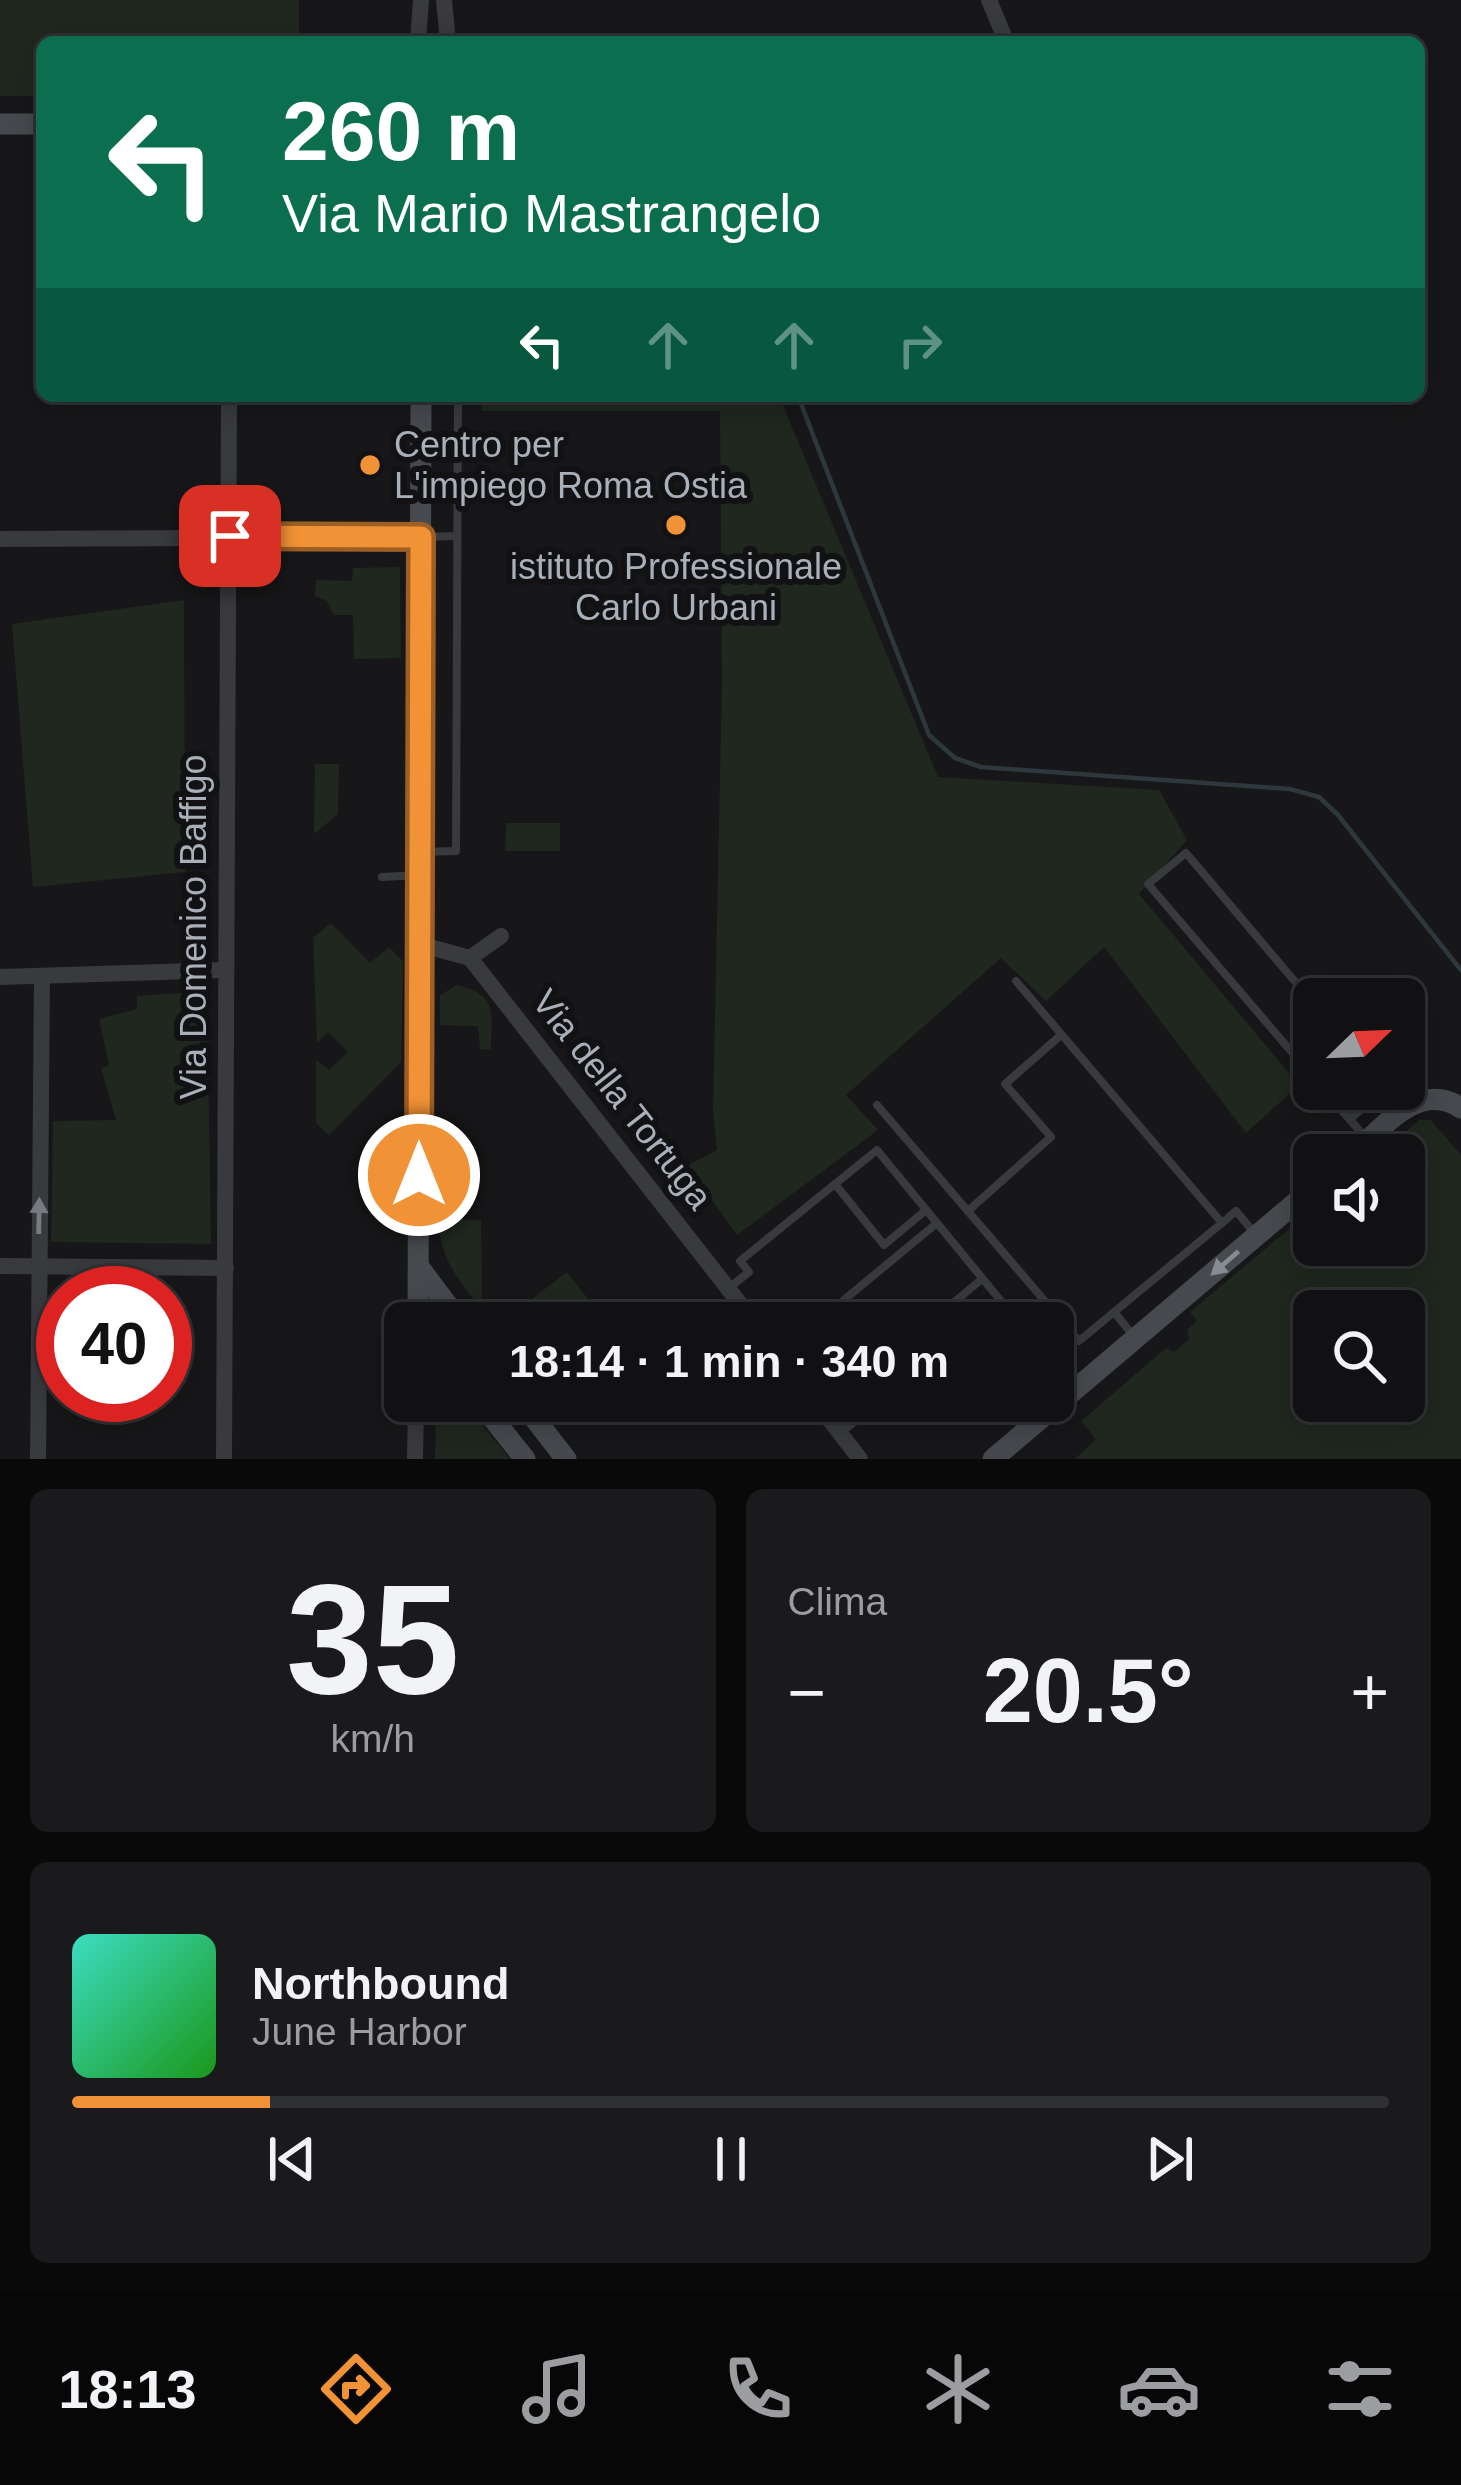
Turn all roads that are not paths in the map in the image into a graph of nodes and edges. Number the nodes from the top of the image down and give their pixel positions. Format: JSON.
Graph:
{"nodes":[{"id":1,"x":421,"y":0,"type":"edge"},
{"id":2,"x":444,"y":0,"type":"edge"},
{"id":3,"x":989,"y":0,"type":"edge"},
{"id":4,"x":418,"y":36,"type":"edge"},
{"id":5,"x":447,"y":36,"type":"edge"},
{"id":6,"x":1004,"y":36,"type":"edge"},
{"id":7,"x":0,"y":124,"type":"edge"},
{"id":8,"x":36,"y":124,"type":"edge"},
{"id":9,"x":229,"y":402,"type":"edge"},
{"id":10,"x":421,"y":402,"type":"edge"},
{"id":11,"x":458,"y":402,"type":"edge"},
{"id":12,"x":230,"y":536,"type":"junction"},
{"id":13,"x":457,"y":536,"type":"junction"},
{"id":14,"x":421,"y":537,"type":"junction"},
{"id":15,"x":0,"y":538,"type":"edge"},
{"id":16,"x":420,"y":863,"type":"junction"},
{"id":17,"x":382,"y":878,"type":"dead end"},
{"id":18,"x":501,"y":936,"type":"dead end"},
{"id":19,"x":419,"y":944,"type":"junction"},
{"id":20,"x":470,"y":958,"type":"junction"},
{"id":21,"x":225,"y":970,"type":"junction"},
{"id":22,"x":42,"y":976,"type":"junction"},
{"id":23,"x":0,"y":977,"type":"edge"},
{"id":24,"x":1293,"y":979,"type":"edge"},
{"id":25,"x":1016,"y":981,"type":"dead end"},
{"id":26,"x":1061,"y":1035,"type":"junction"},
{"id":27,"x":1293,"y":1053,"type":"edge"},
{"id":28,"x":1425,"y":1098,"type":"edge"},
{"id":29,"x":877,"y":1105,"type":"dead end"},
{"id":30,"x":1461,"y":1108,"type":"edge"},
{"id":31,"x":1342,"y":1110,"type":"edge"},
{"id":32,"x":1361,"y":1110,"type":"edge"},
{"id":33,"x":1404,"y":1110,"type":"edge"},
{"id":34,"x":1350,"y":1119,"type":"junction"},
{"id":35,"x":1355,"y":1134,"type":"edge"},
{"id":36,"x":1376,"y":1134,"type":"edge"},
{"id":37,"x":835,"y":1184,"type":"junction"},
{"id":38,"x":1293,"y":1205,"type":"edge"},
{"id":39,"x":926,"y":1210,"type":"junction"},
{"id":40,"x":968,"y":1211,"type":"junction"},
{"id":41,"x":937,"y":1223,"type":"junction"},
{"id":42,"x":1222,"y":1223,"type":"junction"},
{"id":43,"x":1257,"y":1236,"type":"junction"},
{"id":44,"x":38,"y":1266,"type":"edge"},
{"id":45,"x":0,"y":1267,"type":"edge"},
{"id":46,"x":36,"y":1267,"type":"edge"},
{"id":47,"x":192,"y":1268,"type":"edge"},
{"id":48,"x":226,"y":1268,"type":"junction"},
{"id":49,"x":419,"y":1268,"type":"junction"},
{"id":50,"x":982,"y":1279,"type":"junction"},
{"id":51,"x":728,"y":1288,"type":"junction"},
{"id":52,"x":418,"y":1302,"type":"edge"},
{"id":53,"x":445,"y":1302,"type":"edge"},
{"id":54,"x":738,"y":1302,"type":"edge"},
{"id":55,"x":841,"y":1302,"type":"edge"},
{"id":56,"x":954,"y":1302,"type":"edge"},
{"id":57,"x":1001,"y":1302,"type":"edge"},
{"id":58,"x":1114,"y":1312,"type":"junction"},
{"id":59,"x":1136,"y":1339,"type":"junction"},
{"id":60,"x":1074,"y":1387,"type":"edge"},
{"id":61,"x":1076,"y":1389,"type":"junction"},
{"id":62,"x":38,"y":1422,"type":"edge"},
{"id":63,"x":416,"y":1422,"type":"edge"},
{"id":64,"x":496,"y":1422,"type":"edge"},
{"id":65,"x":537,"y":1422,"type":"edge"},
{"id":66,"x":832,"y":1422,"type":"edge"},
{"id":67,"x":854,"y":1422,"type":"edge"},
{"id":68,"x":840,"y":1433,"type":"junction"},
{"id":69,"x":38,"y":1459,"type":"edge"},
{"id":70,"x":224,"y":1459,"type":"edge"},
{"id":71,"x":416,"y":1459,"type":"edge"},
{"id":72,"x":525,"y":1459,"type":"edge"},
{"id":73,"x":566,"y":1459,"type":"edge"},
{"id":74,"x":860,"y":1459,"type":"edge"},
{"id":75,"x":993,"y":1459,"type":"edge"}],
"edges":[{"from":1,"to":4,"type":"street"},
{"from":2,"to":5,"type":"street"},
{"from":3,"to":6,"type":"street"},
{"from":7,"to":8,"type":"street"},
{"from":9,"to":12,"type":"street","name":"Via Domenico Baffigo"},
{"from":10,"to":14,"type":"street"},
{"from":11,"to":13,"type":"lane"},
{"from":12,"to":14,"type":"street"},
{"from":12,"to":15,"type":"street"},
{"from":12,"to":21,"type":"street","name":"Via Domenico Baffigo"},
{"from":13,"to":14,"type":"lane"},
{"from":13,"to":16,"type":"lane"},
{"from":14,"to":16,"type":"street"},
{"from":16,"to":17,"type":"lane"},
{"from":16,"to":19,"type":"street"},
{"from":18,"to":20,"type":"street"},
{"from":19,"to":20,"type":"street"},
{"from":19,"to":49,"type":"street"},
{"from":20,"to":51,"type":"street","name":"Via della Tortuga"},
{"from":21,"to":22,"type":"street"},
{"from":21,"to":48,"type":"street","name":"Via Domenico Baffigo"},
{"from":22,"to":23,"type":"street"},
{"from":44,"to":22,"type":"street","one_way":true},
{"from":24,"to":27,"type":"lane"},
{"from":25,"to":26,"type":"lane"},
{"from":26,"to":40,"type":"lane"},
{"from":26,"to":42,"type":"lane"},
{"from":28,"to":30,"type":"street"},
{"from":29,"to":40,"type":"lane"},
{"from":31,"to":34,"type":"lane"},
{"from":32,"to":34,"type":"lane"},
{"from":33,"to":36,"type":"street"},
{"from":34,"to":35,"type":"lane"},
{"from":37,"to":39,"type":"lane"},
{"from":37,"to":39,"type":"lane"},
{"from":37,"to":51,"type":"lane"},
{"from":38,"to":43,"type":"street"},
{"from":39,"to":41,"type":"lane"},
{"from":40,"to":58,"type":"lane"},
{"from":41,"to":50,"type":"lane"},
{"from":41,"to":55,"type":"lane"},
{"from":42,"to":43,"type":"lane"},
{"from":42,"to":58,"type":"lane"},
{"from":43,"to":59,"type":"street","one_way":true},
{"from":45,"to":46,"type":"street"},
{"from":47,"to":48,"type":"street"},
{"from":48,"to":70,"type":"street","name":"Via Domenico Baffigo"},
{"from":49,"to":52,"type":"street"},
{"from":49,"to":53,"type":"street"},
{"from":50,"to":56,"type":"lane"},
{"from":50,"to":57,"type":"lane"},
{"from":51,"to":54,"type":"street","name":"Via della Tortuga"},
{"from":58,"to":59,"type":"lane"},
{"from":59,"to":61,"type":"street"},
{"from":60,"to":61,"type":"lane"},
{"from":61,"to":75,"type":"street"},
{"from":62,"to":69,"type":"street"},
{"from":63,"to":71,"type":"street"},
{"from":64,"to":72,"type":"street"},
{"from":65,"to":73,"type":"street"},
{"from":66,"to":68,"type":"street"},
{"from":67,"to":68,"type":"lane"},
{"from":68,"to":74,"type":"street"}]}
